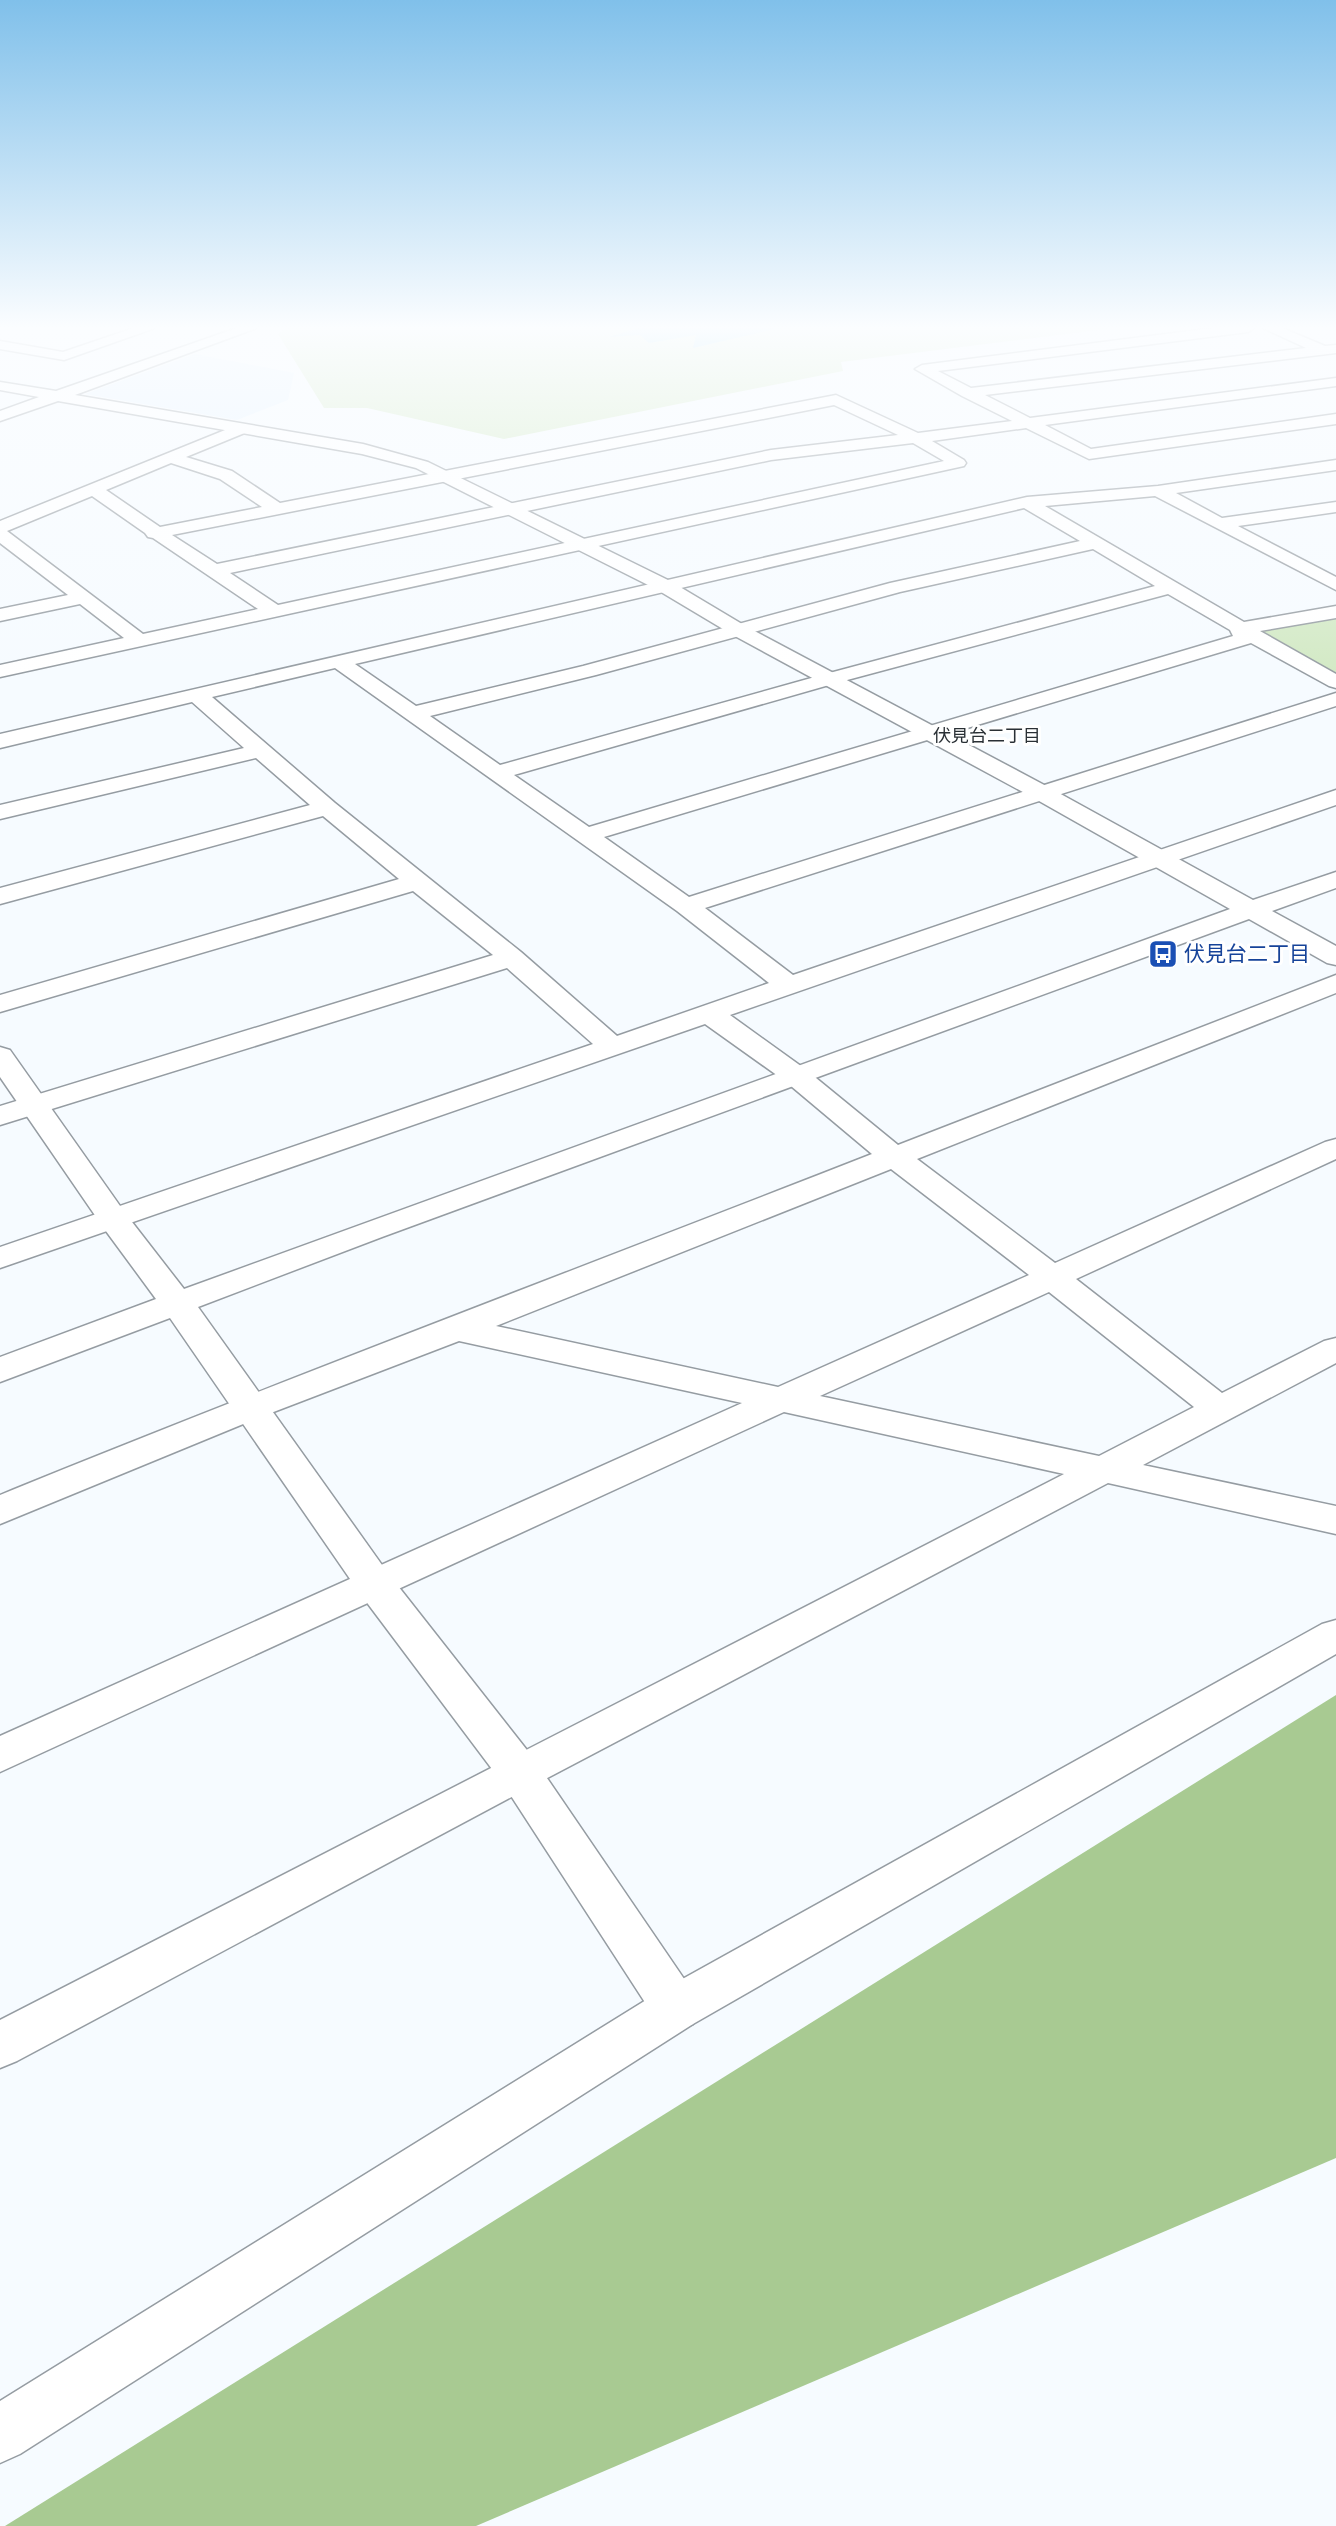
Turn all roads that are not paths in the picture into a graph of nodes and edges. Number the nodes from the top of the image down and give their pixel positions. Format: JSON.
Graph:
{"nodes":[{"id":1,"x":200,"y":446,"type":"edge"},
{"id":2,"x":344,"y":446,"type":"edge"},
{"id":3,"x":605,"y":446,"type":"edge"},
{"id":4,"x":849,"y":446,"type":"edge"},
{"id":5,"x":929,"y":446,"type":"edge"},
{"id":6,"x":1073,"y":446,"type":"edge"},
{"id":7,"x":1146,"y":446,"type":"edge"},
{"id":8,"x":171,"y":458,"type":"junction"},
{"id":9,"x":1336,"y":465,"type":"edge"},
{"id":10,"x":449,"y":477,"type":"junction"},
{"id":11,"x":94,"y":489,"type":"junction"},
{"id":12,"x":1158,"y":491,"type":"junction"},
{"id":13,"x":1027,"y":502,"type":"junction"},
{"id":14,"x":1336,"y":507,"type":"edge"},
{"id":15,"x":276,"y":508,"type":"junction"},
{"id":16,"x":512,"y":510,"type":"junction"},
{"id":17,"x":1221,"y":523,"type":"junction"},
{"id":18,"x":0,"y":527,"type":"edge"},
{"id":19,"x":154,"y":533,"type":"junction"},
{"id":20,"x":0,"y":534,"type":"edge"},
{"id":21,"x":1095,"y":543,"type":"junction"},
{"id":22,"x":584,"y":545,"type":"junction"},
{"id":23,"x":31,"y":557,"type":"junction"},
{"id":24,"x":1326,"y":559,"type":"dead end"},
{"id":25,"x":10,"y":561,"type":"dead end"},
{"id":26,"x":1298,"y":564,"type":"junction"},
{"id":27,"x":216,"y":570,"type":"junction"},
{"id":28,"x":1336,"y":584,"type":"edge"},
{"id":29,"x":663,"y":585,"type":"junction"},
{"id":30,"x":1173,"y":587,"type":"junction"},
{"id":31,"x":81,"y":598,"type":"junction"},
{"id":32,"x":275,"y":612,"type":"junction"},
{"id":33,"x":1336,"y":612,"type":"edge"},
{"id":34,"x":0,"y":615,"type":"edge"},
{"id":35,"x":1239,"y":629,"type":"junction"},
{"id":36,"x":740,"y":631,"type":"junction"},
{"id":37,"x":140,"y":640,"type":"junction"},
{"id":38,"x":339,"y":662,"type":"junction"},
{"id":39,"x":0,"y":671,"type":"edge"},
{"id":40,"x":829,"y":679,"type":"junction"},
{"id":41,"x":1336,"y":682,"type":"edge"},
{"id":42,"x":197,"y":695,"type":"junction"},
{"id":43,"x":1336,"y":699,"type":"edge"},
{"id":44,"x":412,"y":714,"type":"junction"},
{"id":45,"x":928,"y":732,"type":"junction"},
{"id":46,"x":0,"y":741,"type":"edge"},
{"id":47,"x":263,"y":750,"type":"junction"},
{"id":48,"x":495,"y":773,"type":"junction"},
{"id":49,"x":1040,"y":792,"type":"junction"},
{"id":50,"x":1336,"y":797,"type":"edge"},
{"id":51,"x":327,"y":808,"type":"junction"},
{"id":52,"x":0,"y":812,"type":"edge"},
{"id":53,"x":586,"y":835,"type":"junction"},
{"id":54,"x":1160,"y":860,"type":"junction"},
{"id":55,"x":1336,"y":879,"type":"edge"},
{"id":56,"x":419,"y":881,"type":"junction"},
{"id":57,"x":0,"y":896,"type":"edge"},
{"id":58,"x":686,"y":906,"type":"junction"},
{"id":59,"x":1251,"y":909,"type":"junction"},
{"id":60,"x":1336,"y":957,"type":"edge"},
{"id":61,"x":512,"y":958,"type":"junction"},
{"id":62,"x":1336,"y":983,"type":"edge"},
{"id":63,"x":791,"y":987,"type":"junction"},
{"id":64,"x":0,"y":1004,"type":"edge"},
{"id":65,"x":711,"y":1015,"type":"junction"},
{"id":66,"x":612,"y":1046,"type":"junction"},
{"id":67,"x":0,"y":1056,"type":"edge"},
{"id":68,"x":795,"y":1075,"type":"junction"},
{"id":69,"x":17,"y":1111,"type":"edge"},
{"id":70,"x":1336,"y":1148,"type":"edge"},
{"id":71,"x":894,"y":1157,"type":"junction"},
{"id":72,"x":114,"y":1220,"type":"junction"},
{"id":73,"x":0,"y":1258,"type":"edge"},
{"id":74,"x":1052,"y":1279,"type":"junction"},
{"id":75,"x":177,"y":1303,"type":"junction"},
{"id":76,"x":457,"y":1329,"type":"junction"},
{"id":77,"x":1336,"y":1349,"type":"edge"},
{"id":78,"x":0,"y":1370,"type":"edge"},
{"id":79,"x":784,"y":1399,"type":"junction"},
{"id":80,"x":250,"y":1407,"type":"junction"},
{"id":81,"x":1219,"y":1409,"type":"junction"},
{"id":82,"x":1104,"y":1469,"type":"junction"},
{"id":83,"x":0,"y":1510,"type":"edge"},
{"id":84,"x":1336,"y":1520,"type":"edge"},
{"id":85,"x":373,"y":1582,"type":"junction"},
{"id":86,"x":1336,"y":1635,"type":"edge"},
{"id":87,"x":0,"y":1755,"type":"edge"},
{"id":88,"x":519,"y":1772,"type":"junction"},
{"id":89,"x":676,"y":2008,"type":"junction"},
{"id":90,"x":0,"y":2045,"type":"edge"},
{"id":91,"x":0,"y":2434,"type":"edge"}],
"edges":[{"from":1,"to":8,"type":"street"},
{"from":2,"to":10,"type":"street"},
{"from":3,"to":10,"type":"street"},
{"from":4,"to":16,"type":"street"},
{"from":5,"to":22,"type":"street"},
{"from":6,"to":7,"type":"street"},
{"from":8,"to":11,"type":"street"},
{"from":8,"to":15,"type":"street"},
{"from":9,"to":12,"type":"street"},
{"from":10,"to":15,"type":"street"},
{"from":10,"to":16,"type":"street"},
{"from":11,"to":18,"type":"street"},
{"from":11,"to":19,"type":"street"},
{"from":12,"to":13,"type":"street"},
{"from":12,"to":17,"type":"street"},
{"from":13,"to":21,"type":"street"},
{"from":13,"to":29,"type":"street"},
{"from":14,"to":17,"type":"street"},
{"from":15,"to":19,"type":"street"},
{"from":16,"to":22,"type":"street"},
{"from":16,"to":27,"type":"street"},
{"from":17,"to":26,"type":"street"},
{"from":19,"to":27,"type":"street"},
{"from":20,"to":23,"type":"street"},
{"from":21,"to":30,"type":"street"},
{"from":21,"to":36,"type":"street"},
{"from":22,"to":29,"type":"street"},
{"from":22,"to":32,"type":"street"},
{"from":23,"to":25,"type":"street"},
{"from":23,"to":31,"type":"street"},
{"from":24,"to":26,"type":"street"},
{"from":26,"to":28,"type":"street"},
{"from":27,"to":32,"type":"street"},
{"from":29,"to":36,"type":"street"},
{"from":29,"to":38,"type":"street"},
{"from":30,"to":35,"type":"street"},
{"from":30,"to":40,"type":"street"},
{"from":31,"to":34,"type":"street"},
{"from":31,"to":37,"type":"street"},
{"from":32,"to":37,"type":"street"},
{"from":33,"to":35,"type":"street"},
{"from":35,"to":41,"type":"street"},
{"from":35,"to":45,"type":"street"},
{"from":36,"to":40,"type":"street"},
{"from":36,"to":44,"type":"street"},
{"from":37,"to":39,"type":"street"},
{"from":38,"to":42,"type":"street"},
{"from":38,"to":44,"type":"street"},
{"from":40,"to":45,"type":"street"},
{"from":40,"to":48,"type":"street"},
{"from":42,"to":46,"type":"street"},
{"from":42,"to":47,"type":"street"},
{"from":43,"to":49,"type":"street"},
{"from":44,"to":48,"type":"street"},
{"from":45,"to":49,"type":"street"},
{"from":45,"to":53,"type":"street"},
{"from":47,"to":51,"type":"street"},
{"from":47,"to":52,"type":"street"},
{"from":48,"to":53,"type":"street"},
{"from":49,"to":54,"type":"street"},
{"from":49,"to":58,"type":"street"},
{"from":50,"to":54,"type":"street"},
{"from":51,"to":56,"type":"street"},
{"from":51,"to":57,"type":"street"},
{"from":53,"to":58,"type":"street"},
{"from":54,"to":59,"type":"street"},
{"from":54,"to":63,"type":"street"},
{"from":55,"to":59,"type":"street"},
{"from":56,"to":61,"type":"street"},
{"from":56,"to":64,"type":"street"},
{"from":58,"to":63,"type":"street"},
{"from":59,"to":60,"type":"street"},
{"from":59,"to":68,"type":"street"},
{"from":61,"to":66,"type":"street"},
{"from":61,"to":69,"type":"street"},
{"from":62,"to":71,"type":"street"},
{"from":63,"to":65,"type":"street"},
{"from":65,"to":66,"type":"street"},
{"from":65,"to":68,"type":"street"},
{"from":66,"to":72,"type":"street"},
{"from":67,"to":69,"type":"street"},
{"from":68,"to":71,"type":"street"},
{"from":68,"to":75,"type":"street"},
{"from":69,"to":72,"type":"street"},
{"from":70,"to":74,"type":"street"},
{"from":71,"to":74,"type":"street"},
{"from":71,"to":76,"type":"street"},
{"from":72,"to":73,"type":"street"},
{"from":72,"to":75,"type":"street"},
{"from":74,"to":79,"type":"street"},
{"from":74,"to":81,"type":"street"},
{"from":75,"to":78,"type":"street"},
{"from":75,"to":80,"type":"street"},
{"from":76,"to":79,"type":"street"},
{"from":76,"to":80,"type":"street"},
{"from":77,"to":81,"type":"street"},
{"from":79,"to":82,"type":"street"},
{"from":79,"to":85,"type":"street"},
{"from":80,"to":83,"type":"street"},
{"from":80,"to":85,"type":"street"},
{"from":81,"to":82,"type":"street"},
{"from":82,"to":84,"type":"street"},
{"from":82,"to":88,"type":"street"},
{"from":85,"to":87,"type":"street"},
{"from":85,"to":88,"type":"street"},
{"from":86,"to":89,"type":"street"},
{"from":88,"to":89,"type":"street"},
{"from":88,"to":90,"type":"street"},
{"from":89,"to":91,"type":"street"}]}
